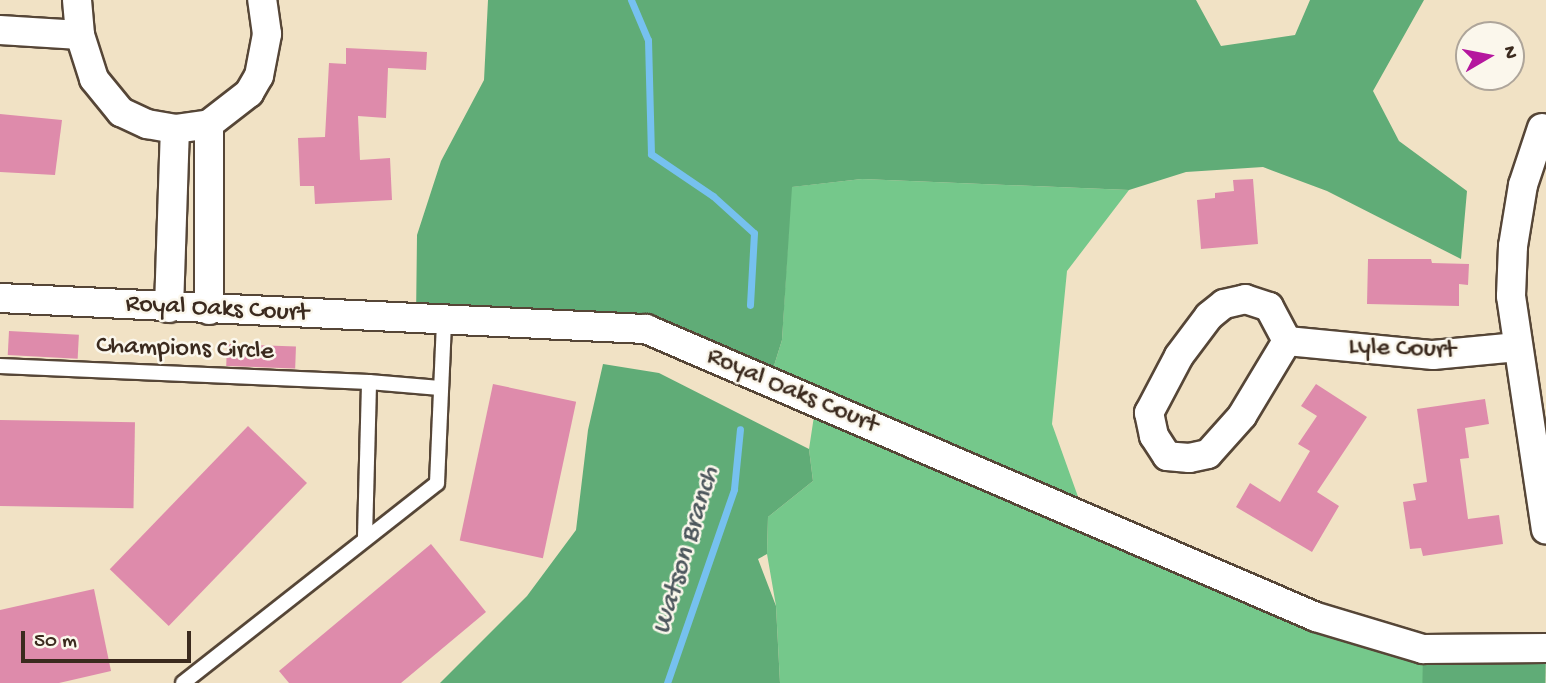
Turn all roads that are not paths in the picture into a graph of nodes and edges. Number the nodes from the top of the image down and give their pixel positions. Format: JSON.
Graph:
{"nodes":[{"id":1,"x":77,"y":0,"type":"edge"},
{"id":2,"x":262,"y":0,"type":"edge"},
{"id":3,"x":0,"y":30,"type":"edge"},
{"id":4,"x":80,"y":35,"type":"junction"},
{"id":5,"x":1545,"y":120,"type":"edge"},
{"id":6,"x":209,"y":124,"type":"junction"},
{"id":7,"x":175,"y":129,"type":"junction"},
{"id":8,"x":0,"y":298,"type":"edge"},
{"id":9,"x":169,"y":307,"type":"junction"},
{"id":10,"x":209,"y":310,"type":"junction"},
{"id":11,"x":444,"y":320,"type":"junction"},
{"id":12,"x":1287,"y":341,"type":"junction"},
{"id":13,"x":1518,"y":347,"type":"junction"},
{"id":14,"x":0,"y":366,"type":"edge"},
{"id":15,"x":369,"y":382,"type":"junction"},
{"id":16,"x":440,"y":388,"type":"junction"},
{"id":17,"x":1546,"y":529,"type":"edge"},
{"id":18,"x":365,"y":537,"type":"junction"},
{"id":19,"x":1546,"y":648,"type":"edge"},
{"id":20,"x":183,"y":683,"type":"edge"}],
"edges":[{"from":1,"to":4,"type":"street"},
{"from":2,"to":6,"type":"street"},
{"from":3,"to":4,"type":"street"},
{"from":4,"to":7,"type":"street"},
{"from":5,"to":13,"type":"street"},
{"from":6,"to":7,"type":"street"},
{"from":6,"to":10,"type":"street"},
{"from":7,"to":9,"type":"street"},
{"from":8,"to":9,"type":"street","name":"Royal Oaks Court"},
{"from":9,"to":10,"type":"street","name":"Royal Oaks Court"},
{"from":10,"to":11,"type":"street","name":"Royal Oaks Court"},
{"from":11,"to":16,"type":"lane"},
{"from":11,"to":19,"type":"street","name":"Royal Oaks Court"},
{"from":12,"to":12,"type":"street"},
{"from":12,"to":13,"type":"street","name":"Lyle Court"},
{"from":13,"to":17,"type":"street"},
{"from":14,"to":15,"type":"lane","name":"Champions Circle"},
{"from":15,"to":16,"type":"lane","name":"Champions Circle"},
{"from":15,"to":18,"type":"lane"},
{"from":16,"to":18,"type":"lane"},
{"from":18,"to":20,"type":"lane"}]}
